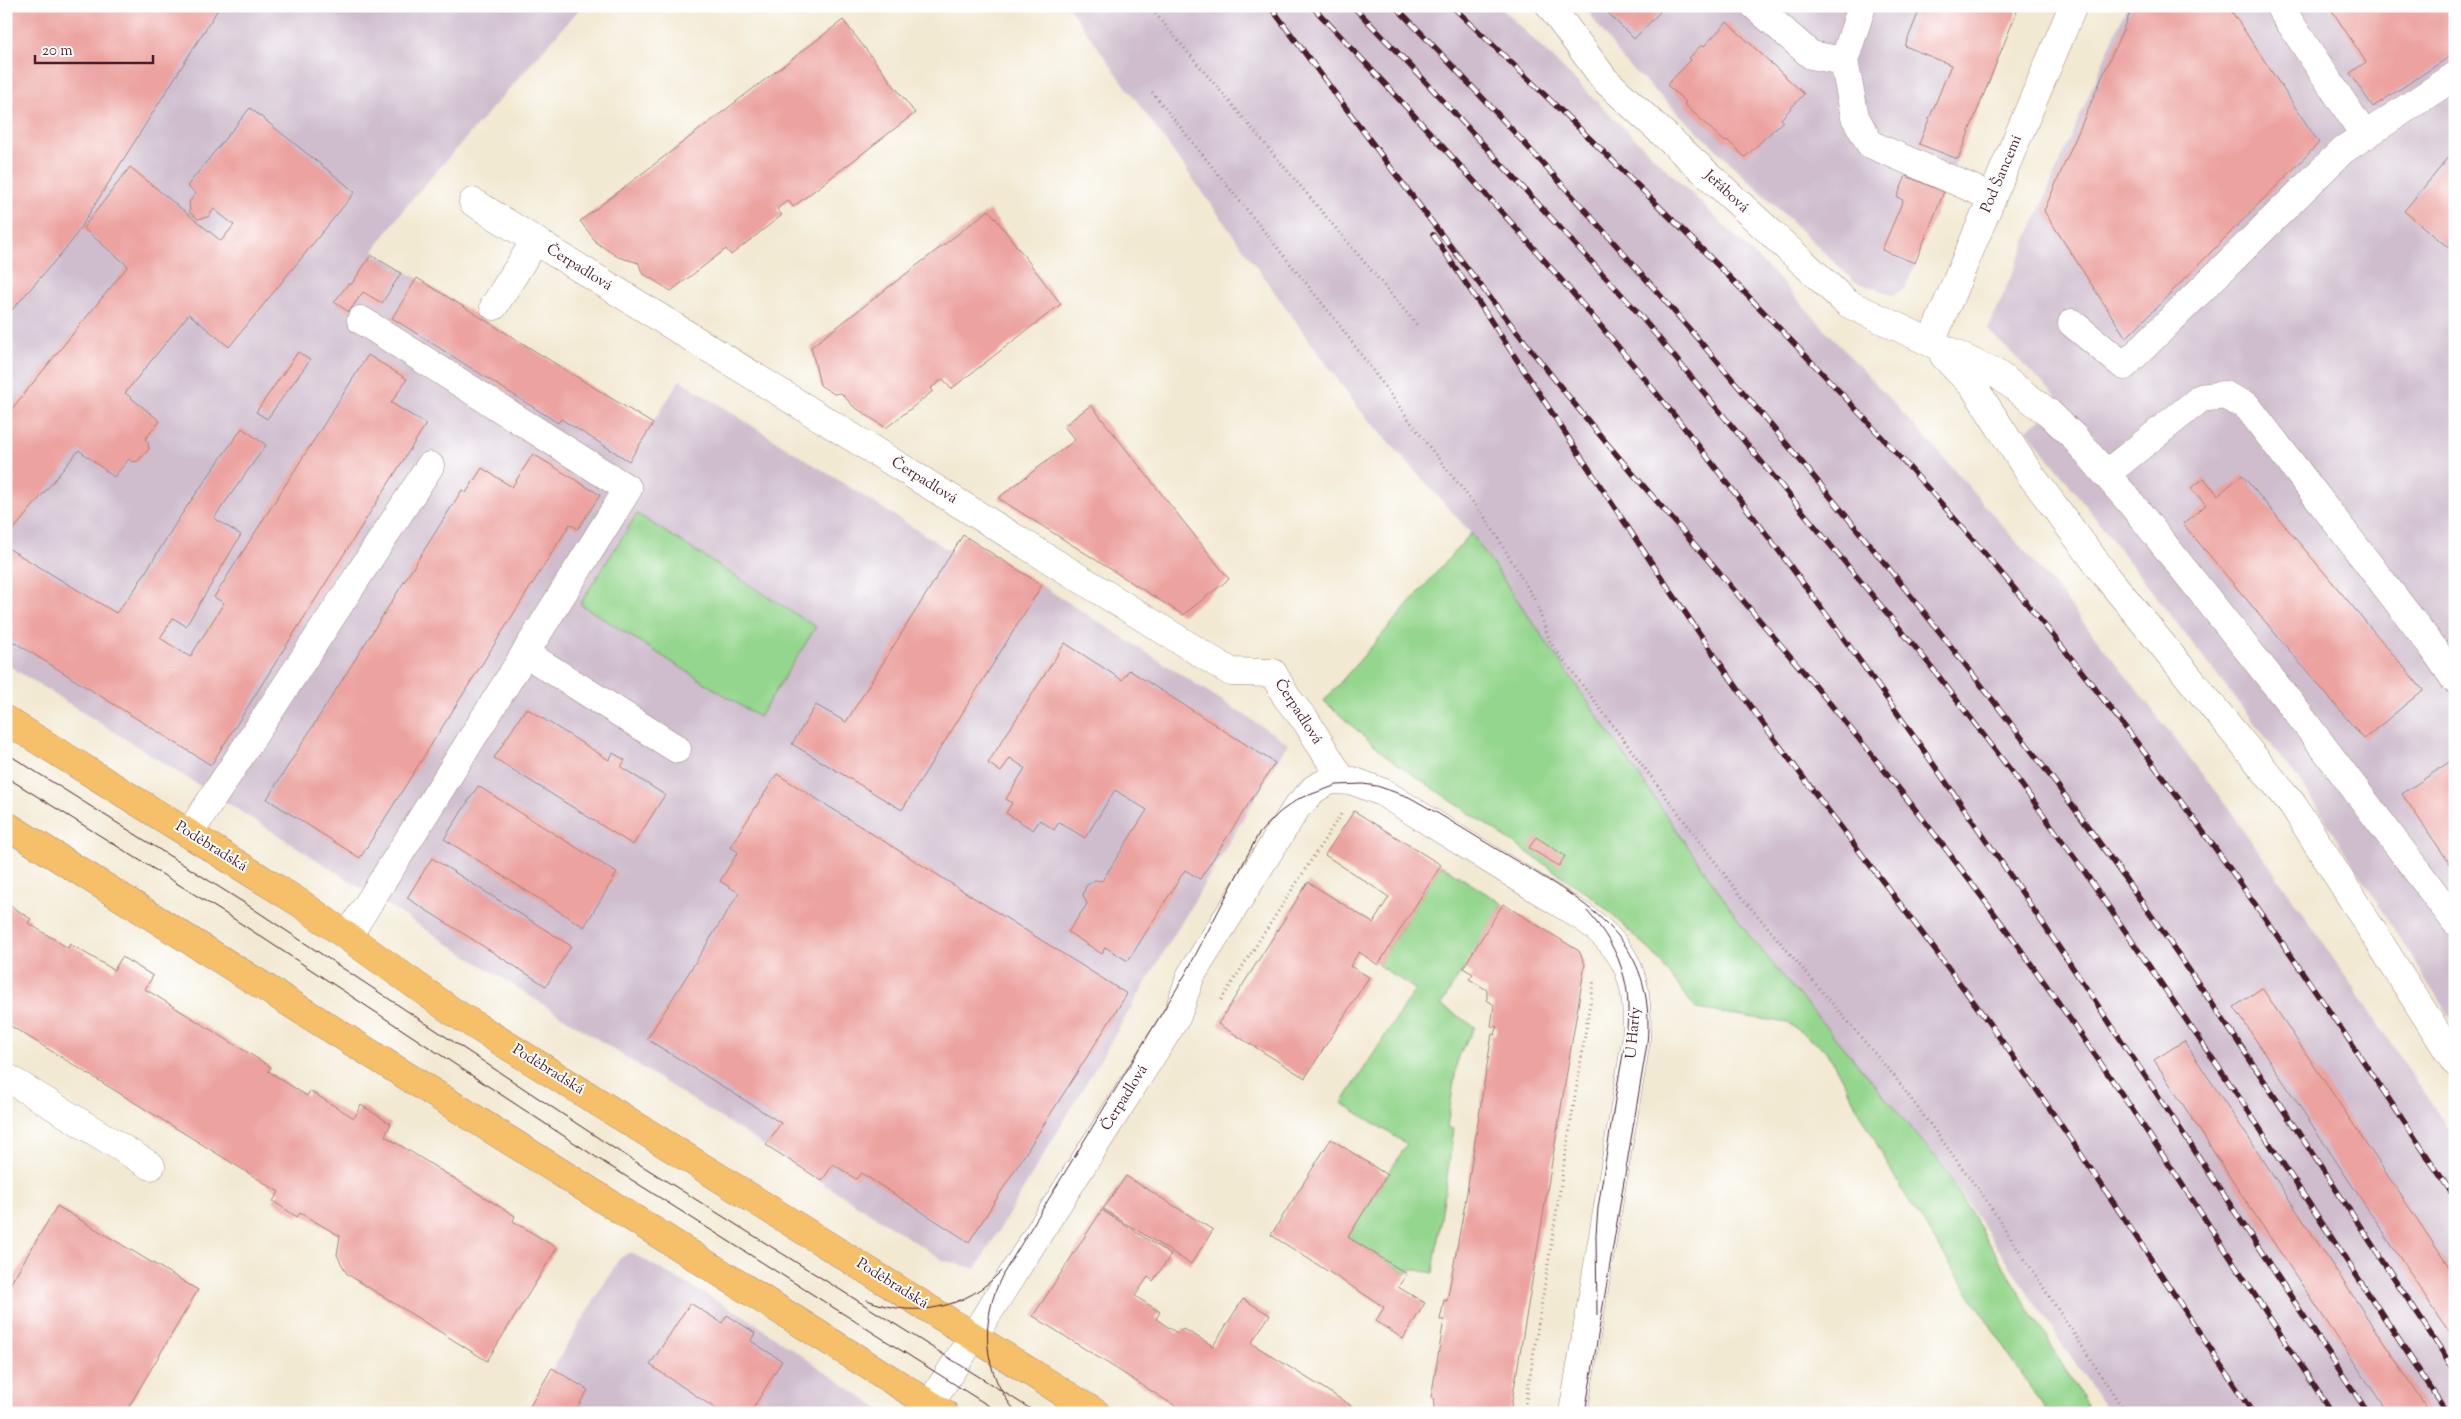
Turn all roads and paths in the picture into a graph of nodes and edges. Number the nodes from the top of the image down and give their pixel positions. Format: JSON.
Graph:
{"nodes":[{"id":1,"x":1149,"y":6,"type":"edge"},
{"id":2,"x":1550,"y":6,"type":"edge"},
{"id":3,"x":1755,"y":6,"type":"edge"},
{"id":4,"x":1862,"y":6,"type":"edge"},
{"id":5,"x":2073,"y":6,"type":"edge"},
{"id":6,"x":2279,"y":6,"type":"edge"},
{"id":7,"x":1844,"y":61,"type":"junction"},
{"id":8,"x":2455,"y":76,"type":"edge"},
{"id":9,"x":1152,"y":92,"type":"dead end"},
{"id":10,"x":2365,"y":136,"type":"junction"},
{"id":11,"x":1992,"y":197,"type":"junction"},
{"id":12,"x":473,"y":202,"type":"dead end"},
{"id":13,"x":535,"y":241,"type":"junction"},
{"id":14,"x":494,"y":306,"type":"dead end"},
{"id":15,"x":361,"y":320,"type":"dead end"},
{"id":16,"x":2072,"y":323,"type":"dead end"},
{"id":17,"x":1417,"y":325,"type":"dead end"},
{"id":18,"x":1931,"y":342,"type":"junction"},
{"id":19,"x":430,"y":466,"type":"dead end"},
{"id":20,"x":2106,"y":474,"type":"junction"},
{"id":21,"x":525,"y":653,"type":"junction"},
{"id":22,"x":2455,"y":680,"type":"edge"},
{"id":23,"x":6,"y":720,"type":"edge"},
{"id":24,"x":677,"y":749,"type":"dead end"},
{"id":25,"x":1342,"y":780,"type":"junction"},
{"id":26,"x":1314,"y":789,"type":"joint"},
{"id":27,"x":1343,"y":811,"type":"dead end"},
{"id":28,"x":6,"y":825,"type":"edge"},
{"id":29,"x":189,"y":834,"type":"junction"},
{"id":30,"x":2455,"y":921,"type":"edge"},
{"id":31,"x":348,"y":936,"type":"junction"},
{"id":32,"x":1595,"y":978,"type":"dead end"},
{"id":33,"x":1220,"y":1002,"type":"dead end"},
{"id":34,"x":2455,"y":1062,"type":"edge"},
{"id":35,"x":6,"y":1077,"type":"edge"},
{"id":36,"x":151,"y":1166,"type":"dead end"},
{"id":37,"x":974,"y":1337,"type":"junction"},
{"id":38,"x":937,"y":1409,"type":"edge"},
{"id":39,"x":1096,"y":1413,"type":"edge"},
{"id":40,"x":1524,"y":1413,"type":"edge"},
{"id":41,"x":1573,"y":1413,"type":"edge"},
{"id":42,"x":2126,"y":1413,"type":"edge"}],
"edges":[{"from":1,"to":17,"type":"path"},
{"from":2,"to":18,"type":"street","name":"Jeřábová"},
{"from":3,"to":7,"type":"street"},
{"from":4,"to":7,"type":"street"},
{"from":5,"to":11,"type":"street","name":"Pod Šancemi"},
{"from":6,"to":10,"type":"street"},
{"from":7,"to":11,"type":"street"},
{"from":8,"to":10,"type":"street"},
{"from":9,"to":42,"type":"path"},
{"from":10,"to":16,"type":"street"},
{"from":11,"to":18,"type":"street","name":"Pod Šancemi"},
{"from":12,"to":13,"type":"street","name":"Čerpadlová"},
{"from":13,"to":14,"type":"street"},
{"from":13,"to":25,"type":"street","name":"Čerpadlová"},
{"from":15,"to":21,"type":"street"},
{"from":18,"to":20,"type":"street","name":"Jeřábová"},
{"from":18,"to":34,"type":"street"},
{"from":19,"to":29,"type":"street"},
{"from":20,"to":22,"type":"street"},
{"from":20,"to":30,"type":"street","name":"Jeřábová"},
{"from":21,"to":24,"type":"street"},
{"from":21,"to":31,"type":"street"},
{"from":23,"to":29,"type":"main road","name":"Poděbradská"},
{"from":25,"to":26,"type":"street","name":"U Harfy"},
{"from":25,"to":41,"type":"street","name":"U Harfy"},
{"from":26,"to":37,"type":"street","name":"Čerpadlová"},
{"from":27,"to":33,"type":"path"},
{"from":28,"to":38,"type":"main road"},
{"from":29,"to":31,"type":"main road","name":"Poděbradská"},
{"from":31,"to":37,"type":"main road","name":"Poděbradská"},
{"from":32,"to":40,"type":"path"},
{"from":35,"to":36,"type":"street"},
{"from":37,"to":38,"type":"street","name":"Čerpadlová"},
{"from":37,"to":39,"type":"main road","name":"Poděbradská"}]}
